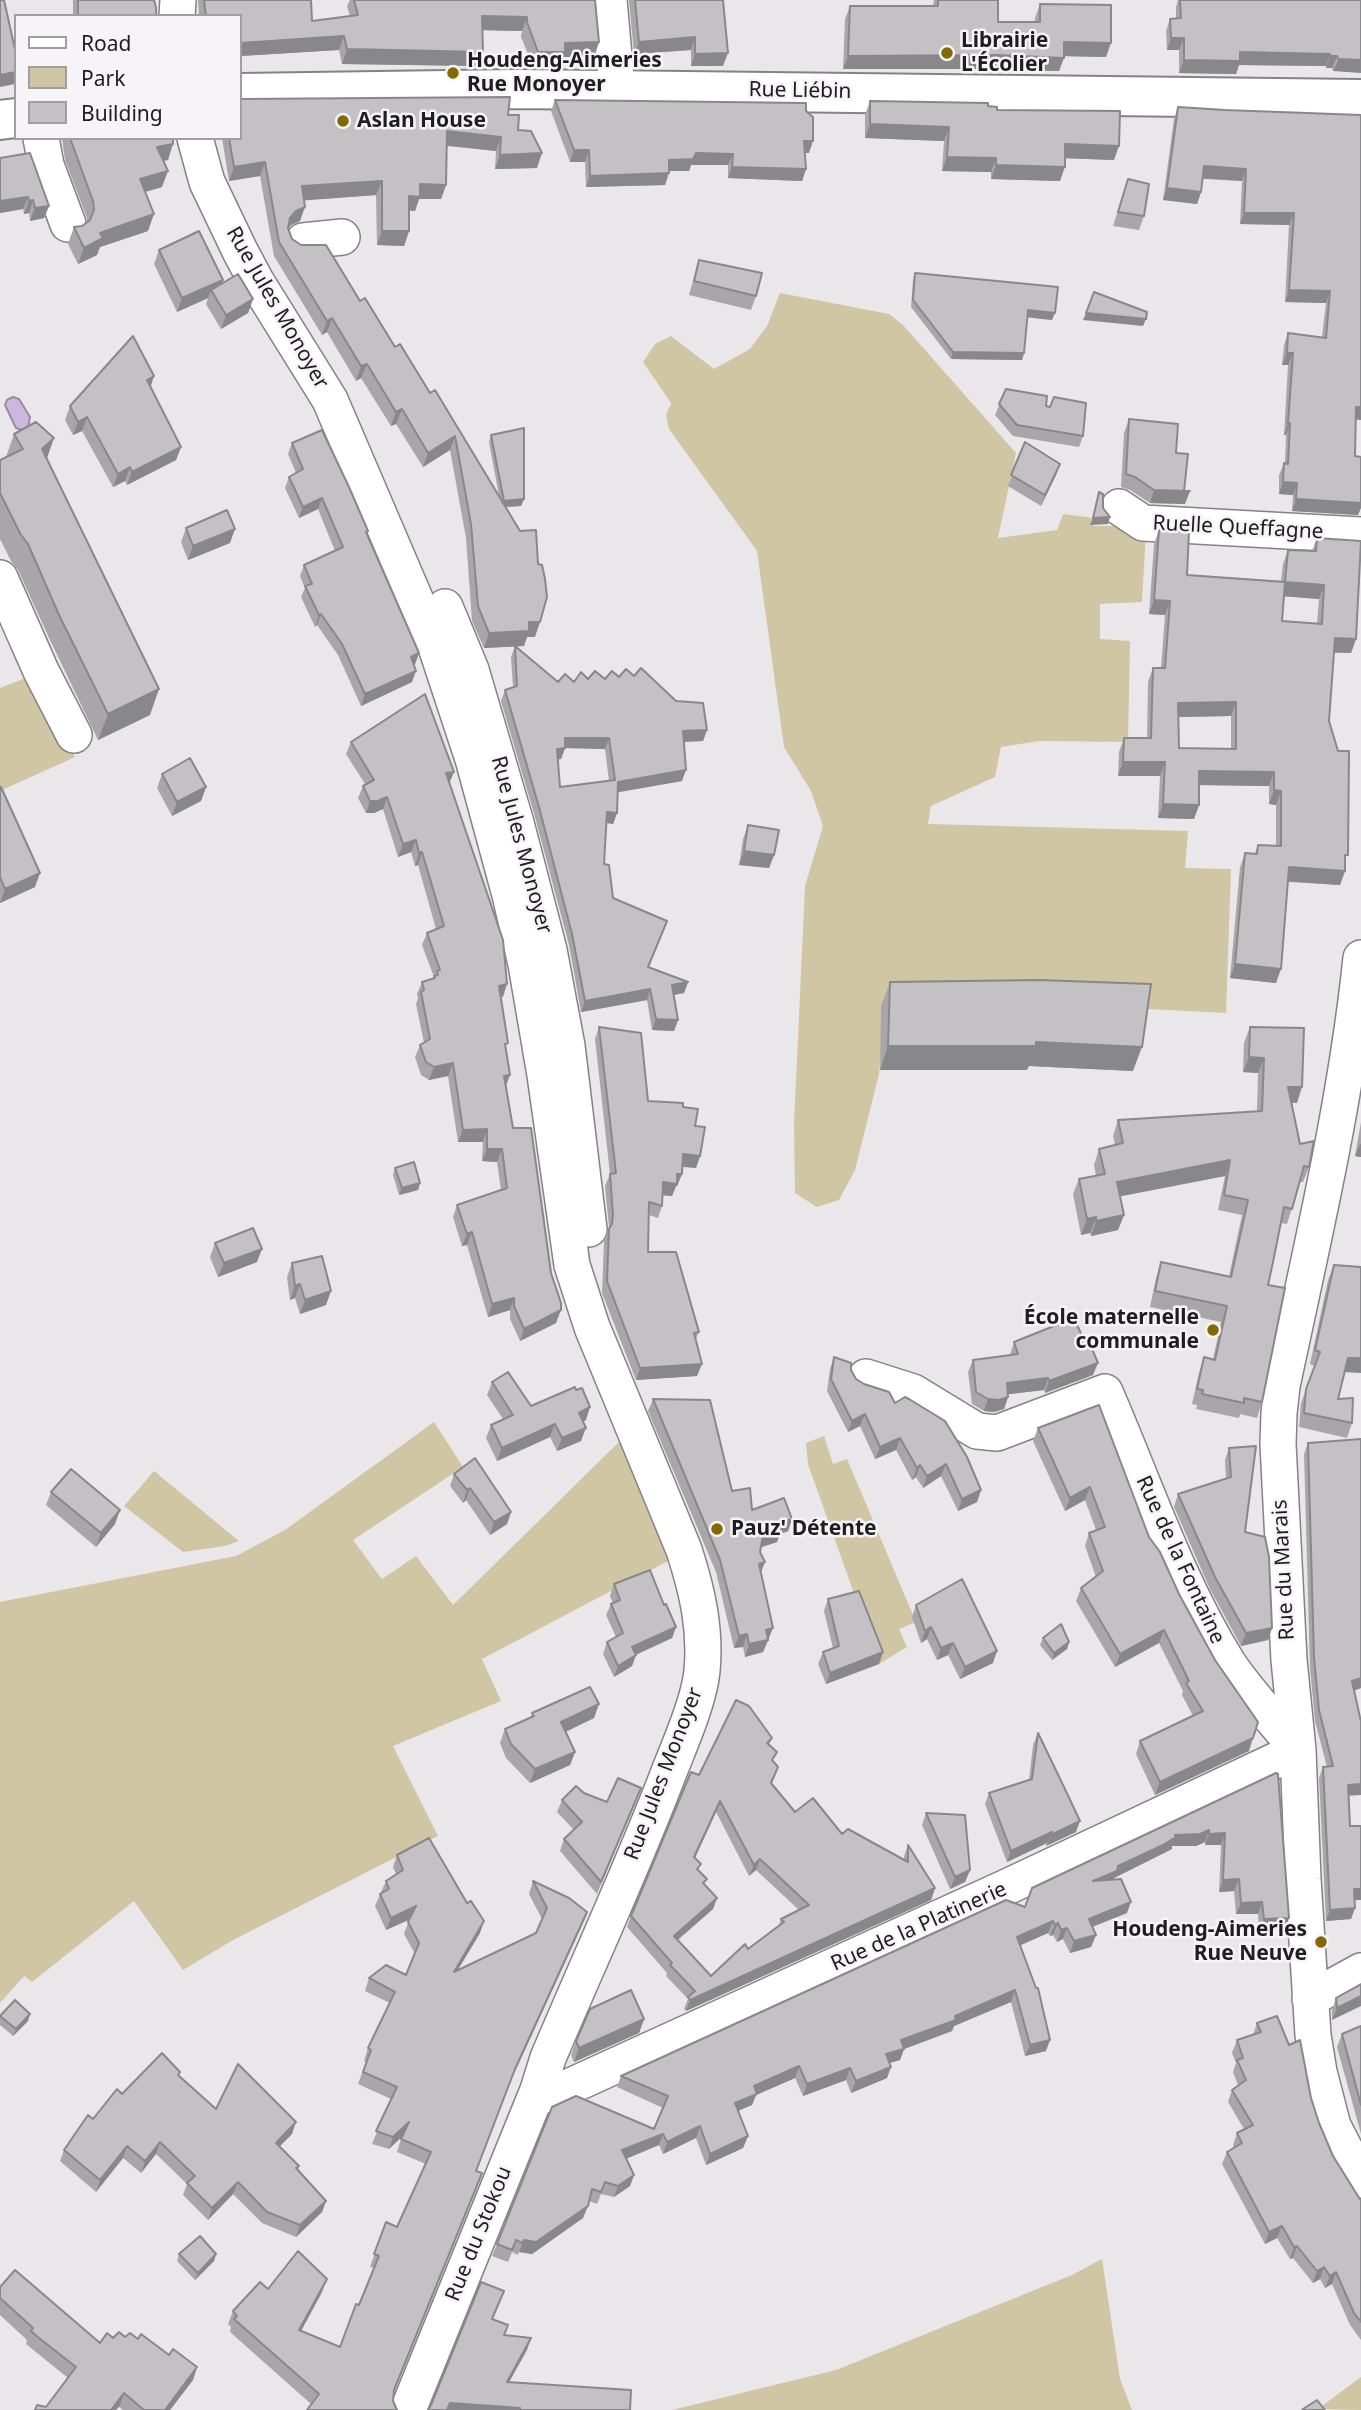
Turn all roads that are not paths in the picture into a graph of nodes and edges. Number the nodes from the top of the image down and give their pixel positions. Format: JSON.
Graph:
{"nodes":[{"id":1,"x":609,"y":0,"type":"edge"},
{"id":2,"x":617,"y":89,"type":"junction"},
{"id":3,"x":242,"y":93,"type":"edge"},
{"id":4,"x":1361,"y":99,"type":"edge"},
{"id":5,"x":41,"y":140,"type":"edge"},
{"id":6,"x":196,"y":140,"type":"edge"},
{"id":7,"x":68,"y":224,"type":"dead end"},
{"id":8,"x":342,"y":237,"type":"dead end"},
{"id":9,"x":272,"y":246,"type":"junction"},
{"id":10,"x":1119,"y":507,"type":"dead end"},
{"id":11,"x":1361,"y":535,"type":"edge"},
{"id":12,"x":0,"y":579,"type":"edge"},
{"id":13,"x":74,"y":735,"type":"dead end"},
{"id":14,"x":1361,"y":958,"type":"edge"},
{"id":15,"x":866,"y":1377,"type":"dead end"},
{"id":16,"x":1298,"y":1750,"type":"junction"},
{"id":17,"x":1361,"y":1971,"type":"edge"},
{"id":18,"x":1310,"y":1999,"type":"junction"},
{"id":19,"x":543,"y":2074,"type":"junction"},
{"id":20,"x":1361,"y":2180,"type":"edge"},
{"id":21,"x":408,"y":2410,"type":"edge"}],
"edges":[{"from":1,"to":2,"type":"street"},
{"from":2,"to":3,"type":"main road","name":"Rue Liébin"},
{"from":2,"to":4,"type":"main road","name":"Rue Liébin"},
{"from":5,"to":7,"type":"street"},
{"from":6,"to":9,"type":"street","name":"Rue Jules Monoyer"},
{"from":8,"to":9,"type":"street"},
{"from":9,"to":19,"type":"street","name":"Rue Jules Monoyer"},
{"from":10,"to":11,"type":"street","name":"Ruelle Queffagne"},
{"from":12,"to":13,"type":"street"},
{"from":14,"to":16,"type":"street","name":"Rue du Marais"},
{"from":15,"to":16,"type":"street","name":"Rue de la Fontaine"},
{"from":16,"to":18,"type":"street","name":"Rue du Marais"},
{"from":16,"to":19,"type":"street","name":"Rue de la Platinerie"},
{"from":17,"to":18,"type":"street"},
{"from":18,"to":20,"type":"street","name":"Rue du Marais"},
{"from":19,"to":21,"type":"street","name":"Rue du Stokou"}]}
